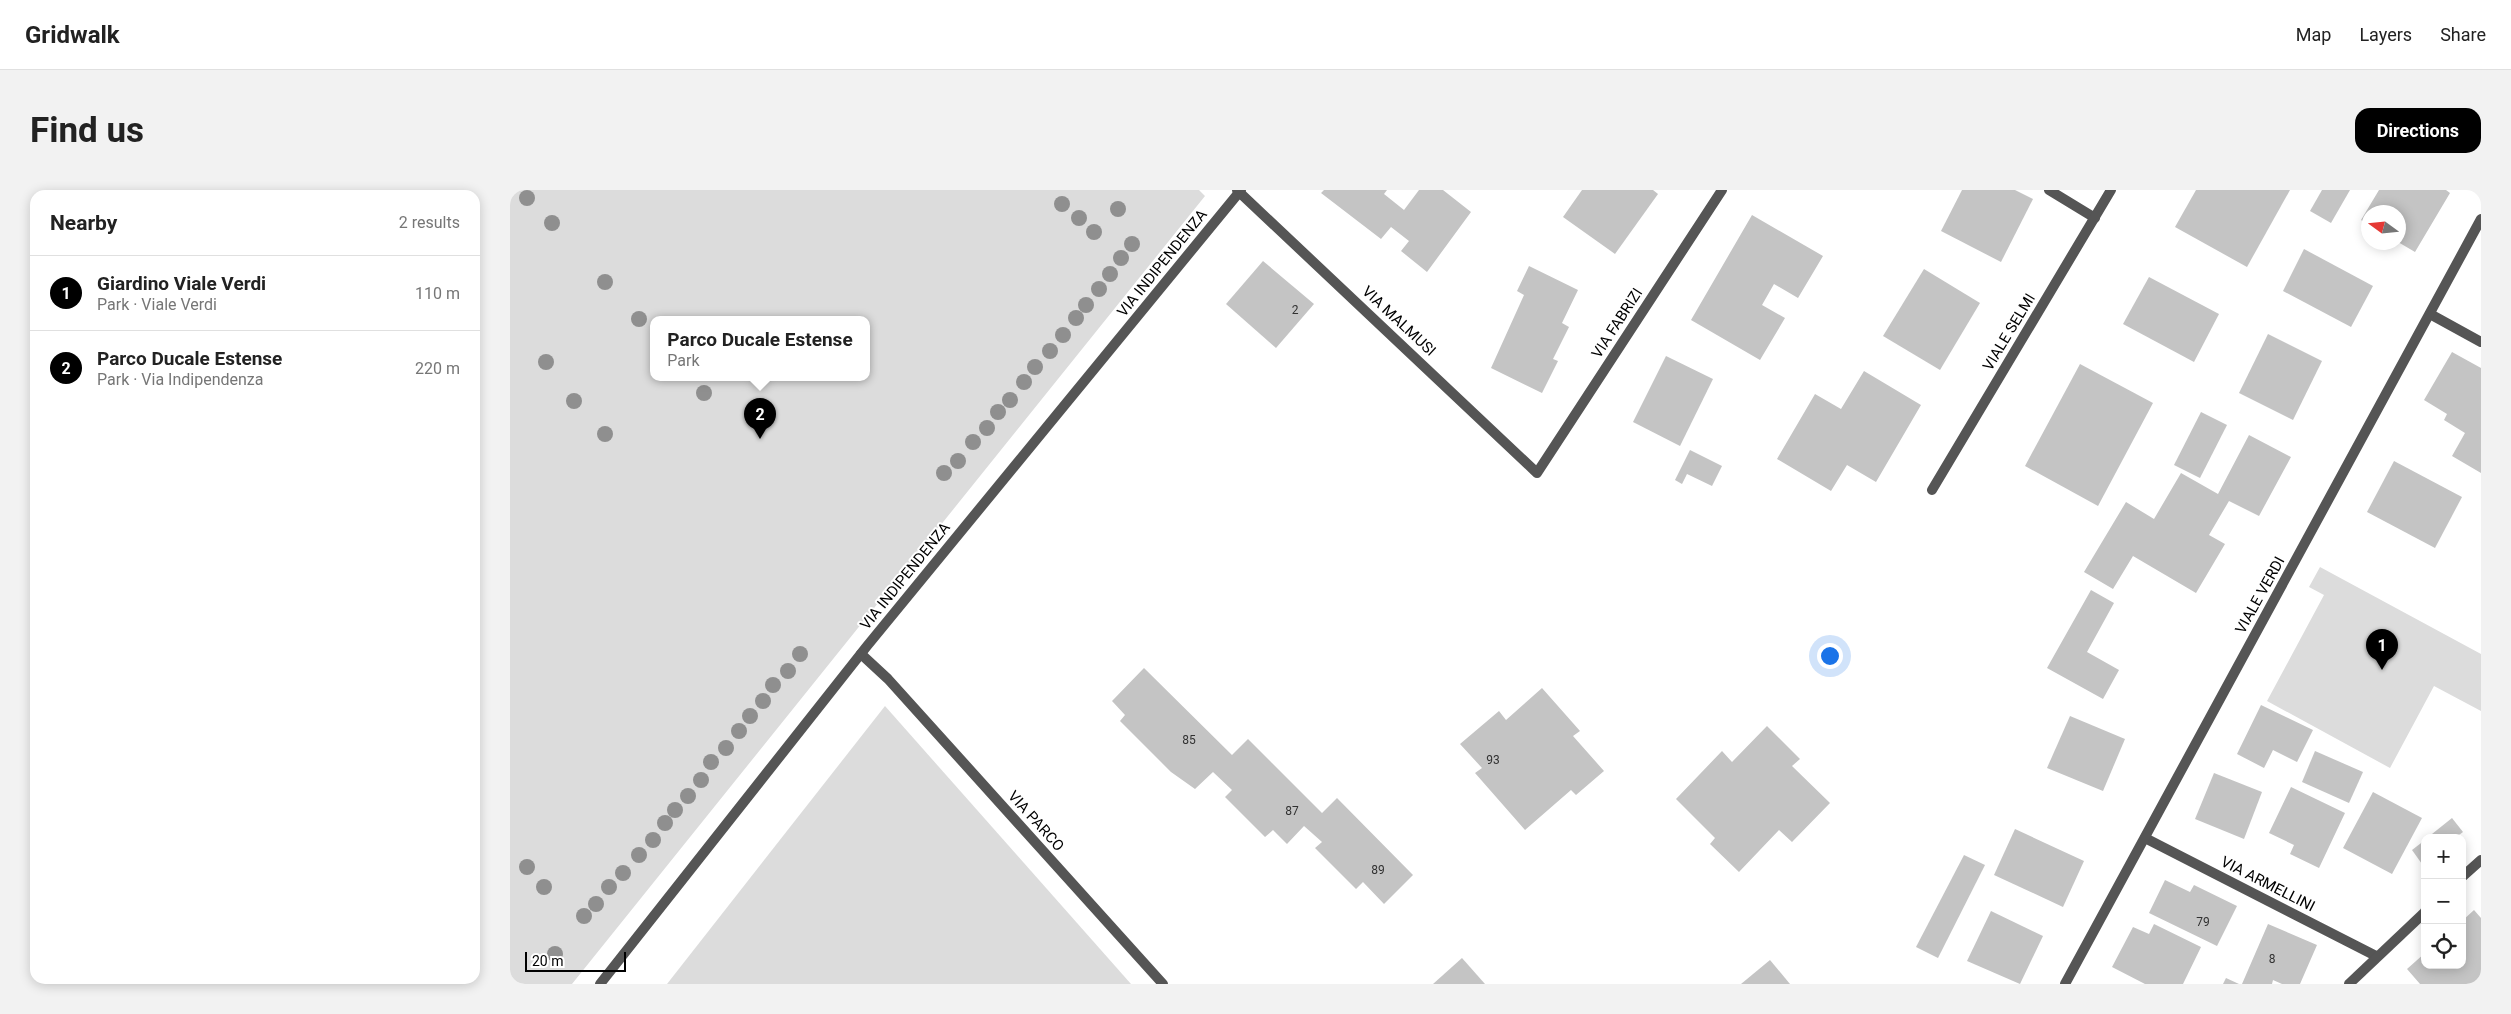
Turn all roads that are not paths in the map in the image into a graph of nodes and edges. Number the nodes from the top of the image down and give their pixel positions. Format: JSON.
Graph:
{"nodes":[{"id":1,"x":1722,"y":190,"type":"edge"},
{"id":2,"x":2049,"y":190,"type":"edge"},
{"id":3,"x":2111,"y":190,"type":"edge"},
{"id":4,"x":1239,"y":191,"type":"edge"},
{"id":5,"x":2095,"y":218,"type":"junction"},
{"id":6,"x":2481,"y":219,"type":"edge"},
{"id":7,"x":2430,"y":314,"type":"junction"},
{"id":8,"x":2481,"y":342,"type":"edge"},
{"id":9,"x":1537,"y":473,"type":"joint"},
{"id":10,"x":1932,"y":490,"type":"dead end"},
{"id":11,"x":862,"y":654,"type":"junction"},
{"id":12,"x":2145,"y":838,"type":"junction"},
{"id":13,"x":2481,"y":860,"type":"edge"},
{"id":14,"x":2466,"y":874,"type":"edge"},
{"id":15,"x":2421,"y":916,"type":"edge"},
{"id":16,"x":2376,"y":956,"type":"junction"},
{"id":17,"x":600,"y":984,"type":"edge"},
{"id":18,"x":1163,"y":984,"type":"edge"},
{"id":19,"x":2065,"y":984,"type":"edge"},
{"id":20,"x":2349,"y":984,"type":"edge"}],
"edges":[{"from":1,"to":9,"type":"street","name":"VIA FABRIZI"},
{"from":2,"to":5,"type":"street"},
{"from":3,"to":5,"type":"street","name":"VIALE SELMI"},
{"from":4,"to":9,"type":"street","name":"VIA MALMUSI"},
{"from":4,"to":11,"type":"street","name":"VIA INDIPENDENZA"},
{"from":5,"to":10,"type":"street","name":"VIALE SELMI"},
{"from":6,"to":7,"type":"street","name":"VIALE VERDI"},
{"from":7,"to":8,"type":"street"},
{"from":7,"to":12,"type":"street","name":"VIALE VERDI"},
{"from":11,"to":17,"type":"street","name":"VIA INDIPENDENZA"},
{"from":11,"to":18,"type":"street","name":"VIA PARCO"},
{"from":12,"to":16,"type":"street","name":"VIA ARMELLINI"},
{"from":12,"to":19,"type":"street","name":"VIALE VERDI"},
{"from":13,"to":14,"type":"street"},
{"from":15,"to":16,"type":"street"},
{"from":16,"to":20,"type":"street"}]}
